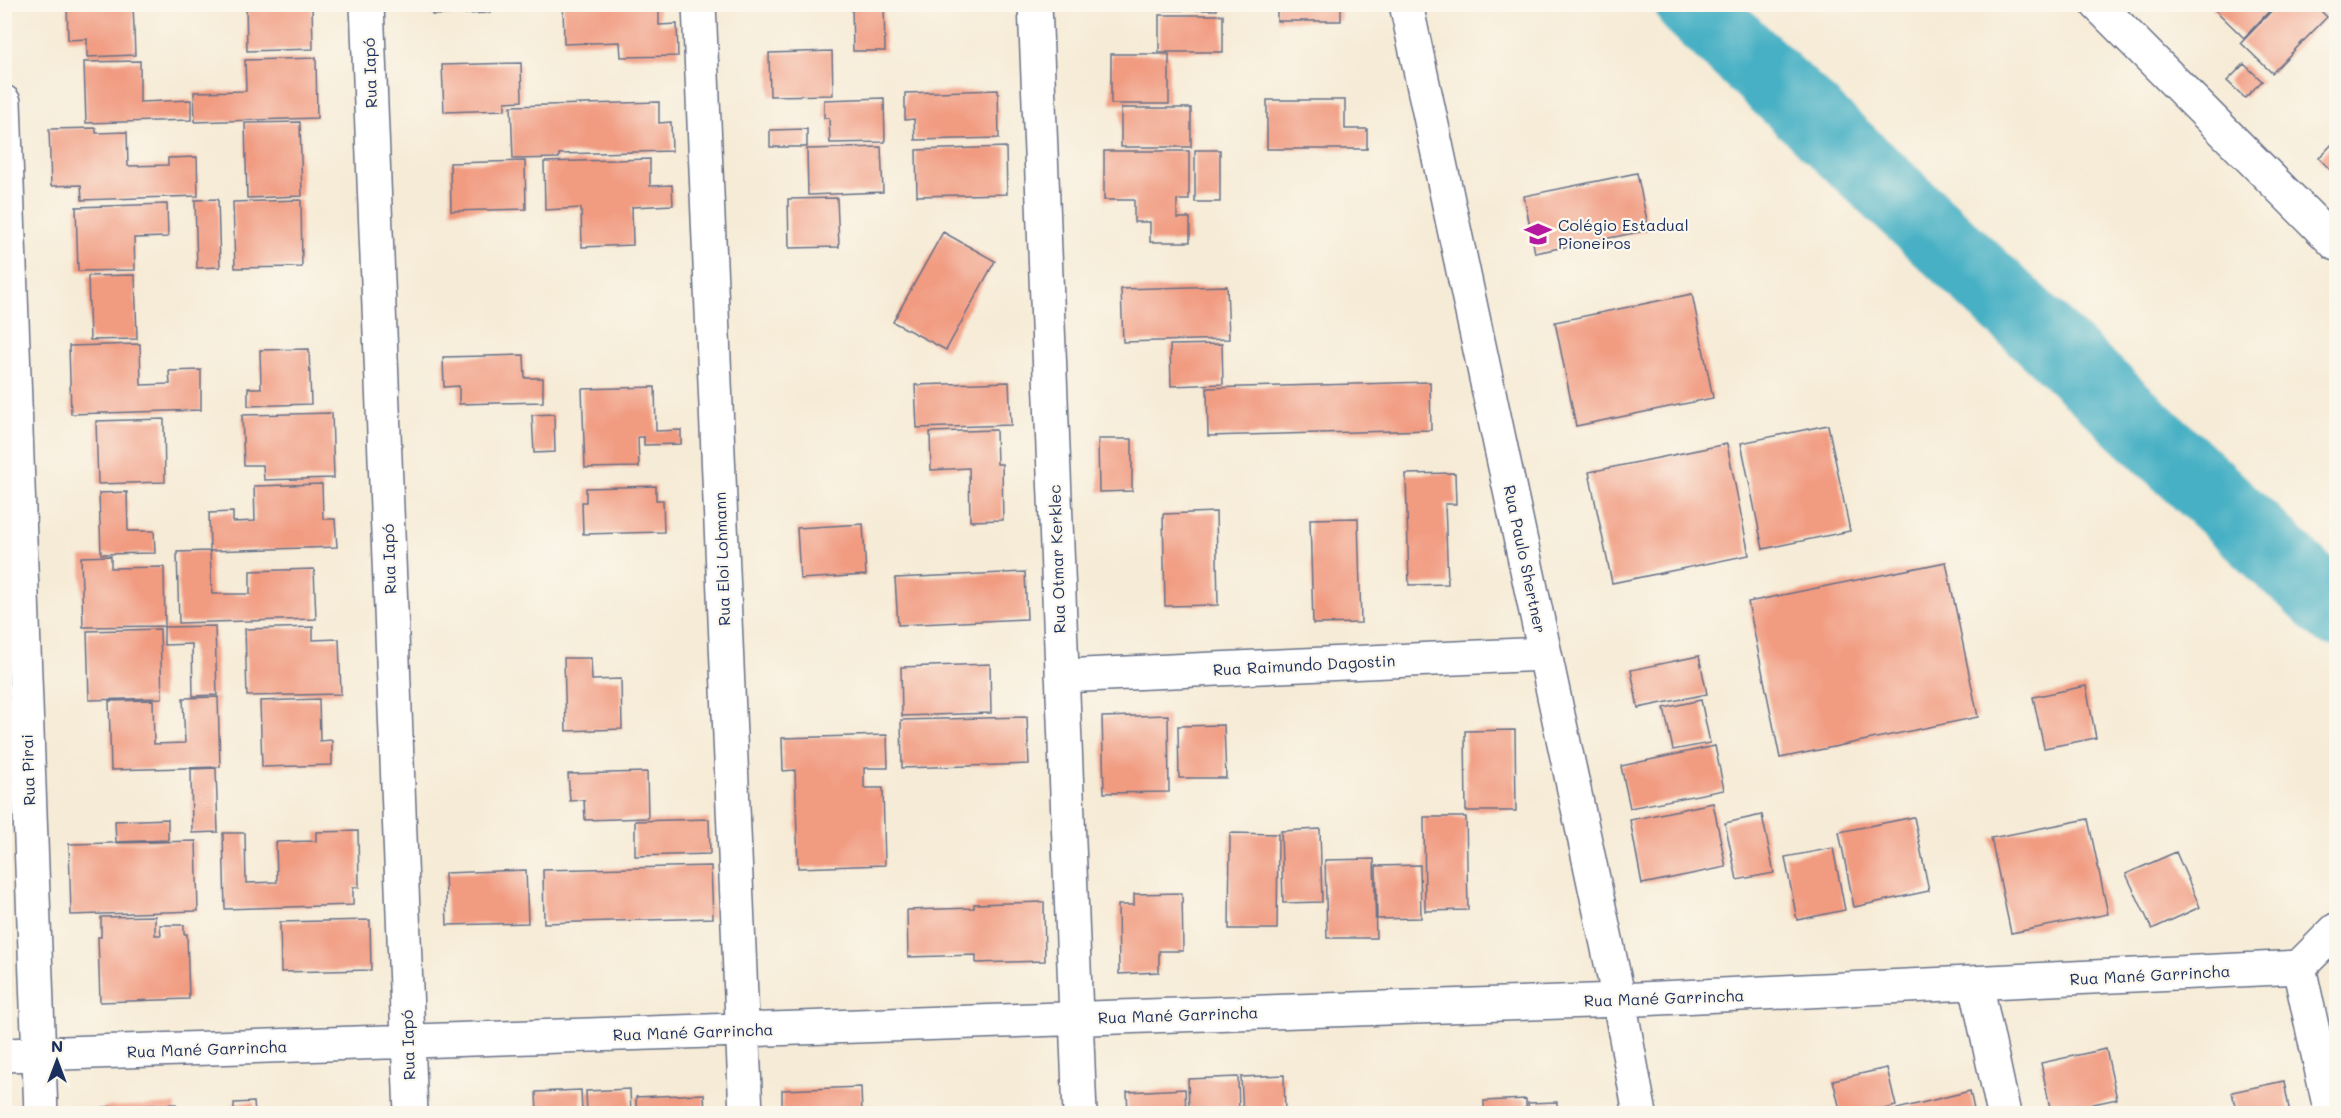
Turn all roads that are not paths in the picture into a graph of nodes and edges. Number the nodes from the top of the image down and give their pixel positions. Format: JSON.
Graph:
{"nodes":[{"id":1,"x":367,"y":4,"type":"edge"},
{"id":2,"x":699,"y":4,"type":"edge"},
{"id":3,"x":1035,"y":4,"type":"edge"},
{"id":4,"x":1406,"y":4,"type":"edge"},
{"id":5,"x":2097,"y":4,"type":"edge"},
{"id":6,"x":4,"y":102,"type":"edge"},
{"id":7,"x":2337,"y":244,"type":"edge"},
{"id":8,"x":1545,"y":654,"type":"junction"},
{"id":9,"x":1062,"y":676,"type":"junction"},
{"id":10,"x":2337,"y":930,"type":"edge"},
{"id":11,"x":2299,"y":967,"type":"junction"},
{"id":12,"x":1976,"y":983,"type":"junction"},
{"id":13,"x":1619,"y":1000,"type":"junction"},
{"id":14,"x":1076,"y":1018,"type":"junction"},
{"id":15,"x":742,"y":1030,"type":"junction"},
{"id":16,"x":408,"y":1042,"type":"junction"},
{"id":17,"x":39,"y":1054,"type":"junction"},
{"id":18,"x":4,"y":1055,"type":"edge"},
{"id":19,"x":41,"y":1113,"type":"edge"},
{"id":20,"x":411,"y":1113,"type":"edge"},
{"id":21,"x":746,"y":1113,"type":"edge"},
{"id":22,"x":1080,"y":1113,"type":"edge"},
{"id":23,"x":1640,"y":1113,"type":"edge"},
{"id":24,"x":2004,"y":1113,"type":"edge"},
{"id":25,"x":2331,"y":1113,"type":"edge"}],
"edges":[{"from":1,"to":16,"type":"street","name":"Rua Iapó"},
{"from":2,"to":15,"type":"street","name":"Rua Eloi Lohmann"},
{"from":3,"to":9,"type":"street","name":"Rua Otmar Kerklec"},
{"from":4,"to":8,"type":"street","name":"Rua Paulo Shertner"},
{"from":5,"to":7,"type":"street"},
{"from":6,"to":17,"type":"street","name":"Rua Pirai"},
{"from":8,"to":9,"type":"street","name":"Rua Raimundo Dagostin"},
{"from":8,"to":13,"type":"street","name":"Rua Paulo Shertner"},
{"from":9,"to":14,"type":"street","name":"Rua Otmar Kerklec"},
{"from":10,"to":11,"type":"street"},
{"from":11,"to":12,"type":"street","name":"Rua Mané Garrincha"},
{"from":11,"to":25,"type":"street"},
{"from":12,"to":13,"type":"street","name":"Rua Mané Garrincha"},
{"from":12,"to":24,"type":"street"},
{"from":13,"to":14,"type":"street","name":"Rua Mané Garrincha"},
{"from":13,"to":23,"type":"street","name":"Rua Paulo Shertner"},
{"from":14,"to":15,"type":"street","name":"Rua Mané Garrincha"},
{"from":14,"to":22,"type":"street","name":"Rua Otmar Kerklec"},
{"from":15,"to":16,"type":"street","name":"Rua Mané Garrincha"},
{"from":15,"to":21,"type":"street","name":"Rua Eloi Lohmann"},
{"from":16,"to":17,"type":"street","name":"Rua Mané Garrincha"},
{"from":16,"to":20,"type":"street","name":"Rua Iapó"},
{"from":17,"to":18,"type":"street","name":"Rua Mané Garrincha"},
{"from":17,"to":19,"type":"street","name":"Rua Pirai"}]}
